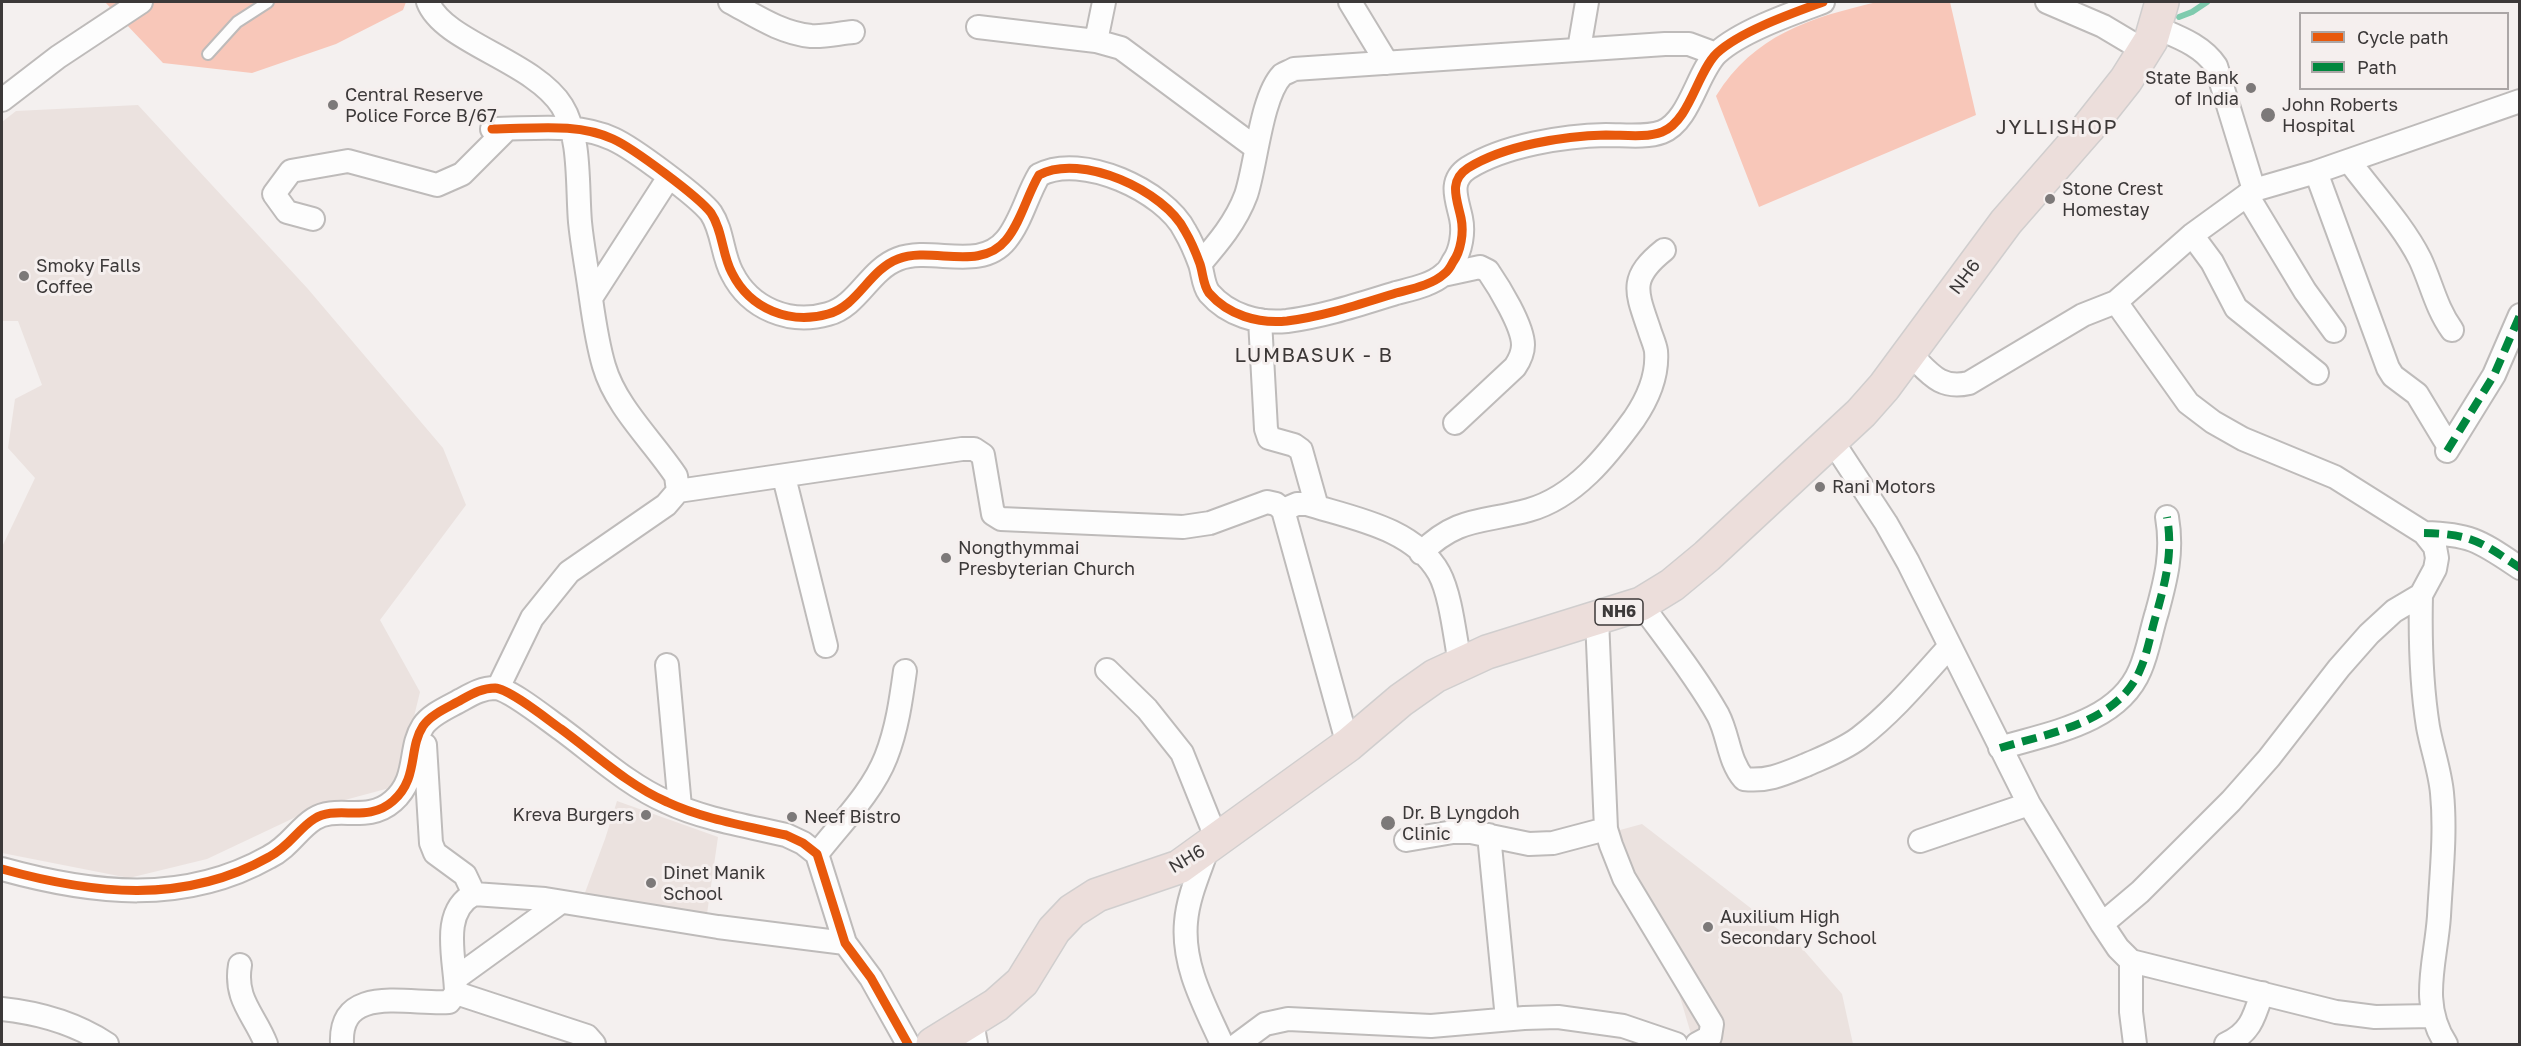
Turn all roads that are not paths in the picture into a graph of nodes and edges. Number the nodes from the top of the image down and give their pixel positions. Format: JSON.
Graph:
{"nodes":[{"id":1,"x":141,"y":2,"type":"edge"},
{"id":2,"x":268,"y":2,"type":"edge"},
{"id":3,"x":428,"y":2,"type":"edge"},
{"id":4,"x":730,"y":2,"type":"edge"},
{"id":5,"x":1104,"y":2,"type":"edge"},
{"id":6,"x":1350,"y":2,"type":"edge"},
{"id":7,"x":1587,"y":2,"type":"edge"},
{"id":8,"x":1823,"y":2,"type":"edge"},
{"id":9,"x":2047,"y":2,"type":"edge"},
{"id":10,"x":2154,"y":19,"type":"edge"},
{"id":11,"x":978,"y":27,"type":"dead end"},
{"id":12,"x":853,"y":32,"type":"dead end"},
{"id":13,"x":1096,"y":41,"type":"junction"},
{"id":14,"x":1579,"y":49,"type":"junction"},
{"id":15,"x":208,"y":54,"type":"dead end"},
{"id":16,"x":1716,"y":54,"type":"junction"},
{"id":17,"x":1387,"y":63,"type":"junction"},
{"id":18,"x":2,"y":100,"type":"edge"},
{"id":19,"x":2520,"y":101,"type":"edge"},
{"id":20,"x":572,"y":129,"type":"junction"},
{"id":21,"x":1256,"y":148,"type":"junction"},
{"id":22,"x":2349,"y":161,"type":"junction"},
{"id":23,"x":2316,"y":172,"type":"junction"},
{"id":24,"x":669,"y":177,"type":"junction"},
{"id":25,"x":2250,"y":192,"type":"junction"},
{"id":26,"x":313,"y":219,"type":"dead end"},
{"id":27,"x":2192,"y":235,"type":"junction"},
{"id":28,"x":1664,"y":250,"type":"dead end"},
{"id":29,"x":1200,"y":264,"type":"junction"},
{"id":30,"x":1443,"y":275,"type":"junction"},
{"id":31,"x":591,"y":298,"type":"junction"},
{"id":32,"x":2116,"y":302,"type":"junction"},
{"id":33,"x":2520,"y":315,"type":"edge"},
{"id":34,"x":1260,"y":320,"type":"junction"},
{"id":35,"x":2452,"y":330,"type":"dead end"},
{"id":36,"x":2334,"y":331,"type":"dead end"},
{"id":37,"x":1910,"y":353,"type":"junction"},
{"id":38,"x":2317,"y":373,"type":"dead end"},
{"id":39,"x":1455,"y":423,"type":"dead end"},
{"id":40,"x":1831,"y":439,"type":"junction"},
{"id":41,"x":784,"y":477,"type":"junction"},
{"id":42,"x":678,"y":491,"type":"junction"},
{"id":43,"x":1317,"y":507,"type":"junction"},
{"id":44,"x":1283,"y":510,"type":"junction"},
{"id":45,"x":2167,"y":517,"type":"dead end"},
{"id":46,"x":2424,"y":533,"type":"junction"},
{"id":47,"x":1421,"y":552,"type":"junction"},
{"id":48,"x":2520,"y":568,"type":"edge"},
{"id":49,"x":2421,"y":595,"type":"junction"},
{"id":50,"x":1641,"y":604,"type":"junction"},
{"id":51,"x":1597,"y":619,"type":"junction"},
{"id":52,"x":826,"y":646,"type":"dead end"},
{"id":53,"x":1950,"y":646,"type":"junction"},
{"id":54,"x":1460,"y":663,"type":"junction"},
{"id":55,"x":667,"y":665,"type":"dead end"},
{"id":56,"x":1107,"y":670,"type":"dead end"},
{"id":57,"x":905,"y":671,"type":"dead end"},
{"id":58,"x":498,"y":688,"type":"junction"},
{"id":59,"x":423,"y":726,"type":"junction"},
{"id":60,"x":1348,"y":744,"type":"junction"},
{"id":61,"x":2000,"y":748,"type":"junction"},
{"id":62,"x":2029,"y":804,"type":"junction"},
{"id":63,"x":680,"y":807,"type":"junction"},
{"id":64,"x":1606,"y":829,"type":"junction"},
{"id":65,"x":1489,"y":836,"type":"junction"},
{"id":66,"x":1406,"y":840,"type":"dead end"},
{"id":67,"x":1920,"y":841,"type":"dead end"},
{"id":68,"x":1213,"y":843,"type":"junction"},
{"id":69,"x":816,"y":854,"type":"junction"},
{"id":70,"x":2,"y":869,"type":"edge"},
{"id":71,"x":474,"y":894,"type":"junction"},
{"id":72,"x":561,"y":902,"type":"junction"},
{"id":73,"x":2102,"y":924,"type":"junction"},
{"id":74,"x":845,"y":943,"type":"junction"},
{"id":75,"x":2131,"y":961,"type":"junction"},
{"id":76,"x":240,"y":966,"type":"dead end"},
{"id":77,"x":456,"y":985,"type":"junction"},
{"id":78,"x":2262,"y":993,"type":"junction"},
{"id":79,"x":2,"y":1008,"type":"edge"},
{"id":80,"x":2433,"y":1016,"type":"junction"},
{"id":81,"x":1507,"y":1019,"type":"junction"},
{"id":82,"x":974,"y":1033,"type":"edge"},
{"id":83,"x":107,"y":1044,"type":"edge"},
{"id":84,"x":266,"y":1044,"type":"edge"},
{"id":85,"x":342,"y":1044,"type":"edge"},
{"id":86,"x":594,"y":1044,"type":"edge"},
{"id":87,"x":908,"y":1044,"type":"edge"},
{"id":88,"x":933,"y":1044,"type":"edge"},
{"id":89,"x":1222,"y":1044,"type":"edge"},
{"id":90,"x":1238,"y":1044,"type":"edge"},
{"id":91,"x":1676,"y":1044,"type":"edge"},
{"id":92,"x":1697,"y":1044,"type":"edge"},
{"id":93,"x":2135,"y":1044,"type":"edge"},
{"id":94,"x":2226,"y":1044,"type":"edge"},
{"id":95,"x":2446,"y":1044,"type":"edge"}],
"edges":[{"from":1,"to":18,"type":"street"},
{"from":2,"to":15,"type":"lane"},
{"from":3,"to":20,"type":"street"},
{"from":4,"to":12,"type":"street"},
{"from":5,"to":13,"type":"street"},
{"from":6,"to":17,"type":"street"},
{"from":7,"to":14,"type":"street"},
{"from":8,"to":16,"type":"street"},
{"from":9,"to":10,"type":"street"},
{"from":10,"to":25,"type":"street"},
{"from":10,"to":37,"type":"highway","name":"NH6","number":"NH6"},
{"from":11,"to":13,"type":"street"},
{"from":13,"to":21,"type":"street"},
{"from":14,"to":16,"type":"street"},
{"from":14,"to":17,"type":"street"},
{"from":16,"to":30,"type":"street"},
{"from":17,"to":21,"type":"street"},
{"from":19,"to":22,"type":"street"},
{"from":20,"to":24,"type":"street"},
{"from":20,"to":26,"type":"street"},
{"from":20,"to":31,"type":"street"},
{"from":21,"to":29,"type":"street"},
{"from":22,"to":23,"type":"street"},
{"from":22,"to":35,"type":"street"},
{"from":23,"to":25,"type":"street"},
{"from":23,"to":33,"type":"street"},
{"from":24,"to":29,"type":"street"},
{"from":24,"to":31,"type":"street"},
{"from":25,"to":27,"type":"street"},
{"from":25,"to":36,"type":"street"},
{"from":27,"to":32,"type":"street"},
{"from":27,"to":38,"type":"street"},
{"from":28,"to":47,"type":"street"},
{"from":29,"to":34,"type":"street"},
{"from":30,"to":34,"type":"street"},
{"from":30,"to":39,"type":"street"},
{"from":31,"to":42,"type":"street"},
{"from":32,"to":37,"type":"street"},
{"from":32,"to":46,"type":"street"},
{"from":34,"to":43,"type":"street"},
{"from":37,"to":40,"type":"highway","name":"NH6","number":"NH6"},
{"from":40,"to":50,"type":"highway","name":"NH6","number":"NH6"},
{"from":40,"to":53,"type":"street"},
{"from":41,"to":42,"type":"street"},
{"from":41,"to":44,"type":"street"},
{"from":41,"to":52,"type":"street"},
{"from":42,"to":58,"type":"street"},
{"from":43,"to":44,"type":"street"},
{"from":43,"to":47,"type":"street"},
{"from":44,"to":60,"type":"street"},
{"from":45,"to":61,"type":"street"},
{"from":46,"to":48,"type":"street"},
{"from":46,"to":49,"type":"street"},
{"from":47,"to":54,"type":"street"},
{"from":49,"to":73,"type":"street"},
{"from":49,"to":80,"type":"street"},
{"from":50,"to":51,"type":"highway","name":"NH6","number":"NH6"},
{"from":50,"to":53,"type":"street"},
{"from":51,"to":54,"type":"highway","name":"NH6","number":"NH6"},
{"from":51,"to":64,"type":"street"},
{"from":53,"to":61,"type":"street"},
{"from":54,"to":60,"type":"highway","name":"NH6","number":"NH6"},
{"from":55,"to":63,"type":"street"},
{"from":56,"to":68,"type":"street"},
{"from":57,"to":69,"type":"street"},
{"from":58,"to":59,"type":"street"},
{"from":58,"to":63,"type":"street"},
{"from":59,"to":70,"type":"street"},
{"from":59,"to":71,"type":"street"},
{"from":60,"to":68,"type":"highway","name":"NH6","number":"NH6"},
{"from":61,"to":62,"type":"street"},
{"from":62,"to":67,"type":"street"},
{"from":62,"to":73,"type":"street"},
{"from":63,"to":69,"type":"street"},
{"from":64,"to":65,"type":"street"},
{"from":64,"to":92,"type":"street"},
{"from":65,"to":66,"type":"street"},
{"from":65,"to":81,"type":"street"},
{"from":68,"to":82,"type":"highway","name":"NH6","number":"NH6"},
{"from":68,"to":89,"type":"street"},
{"from":69,"to":74,"type":"street"},
{"from":71,"to":72,"type":"street"},
{"from":71,"to":77,"type":"street"},
{"from":72,"to":74,"type":"street"},
{"from":72,"to":77,"type":"street"},
{"from":73,"to":75,"type":"street"},
{"from":74,"to":87,"type":"street"},
{"from":75,"to":78,"type":"street"},
{"from":75,"to":93,"type":"street"},
{"from":76,"to":84,"type":"street"},
{"from":77,"to":85,"type":"street"},
{"from":77,"to":86,"type":"street"},
{"from":78,"to":80,"type":"street"},
{"from":78,"to":94,"type":"street"},
{"from":79,"to":83,"type":"street"},
{"from":80,"to":95,"type":"street"},
{"from":81,"to":90,"type":"street"},
{"from":81,"to":91,"type":"street"},
{"from":82,"to":88,"type":"highway","name":"NH6","number":"NH6"}]}
